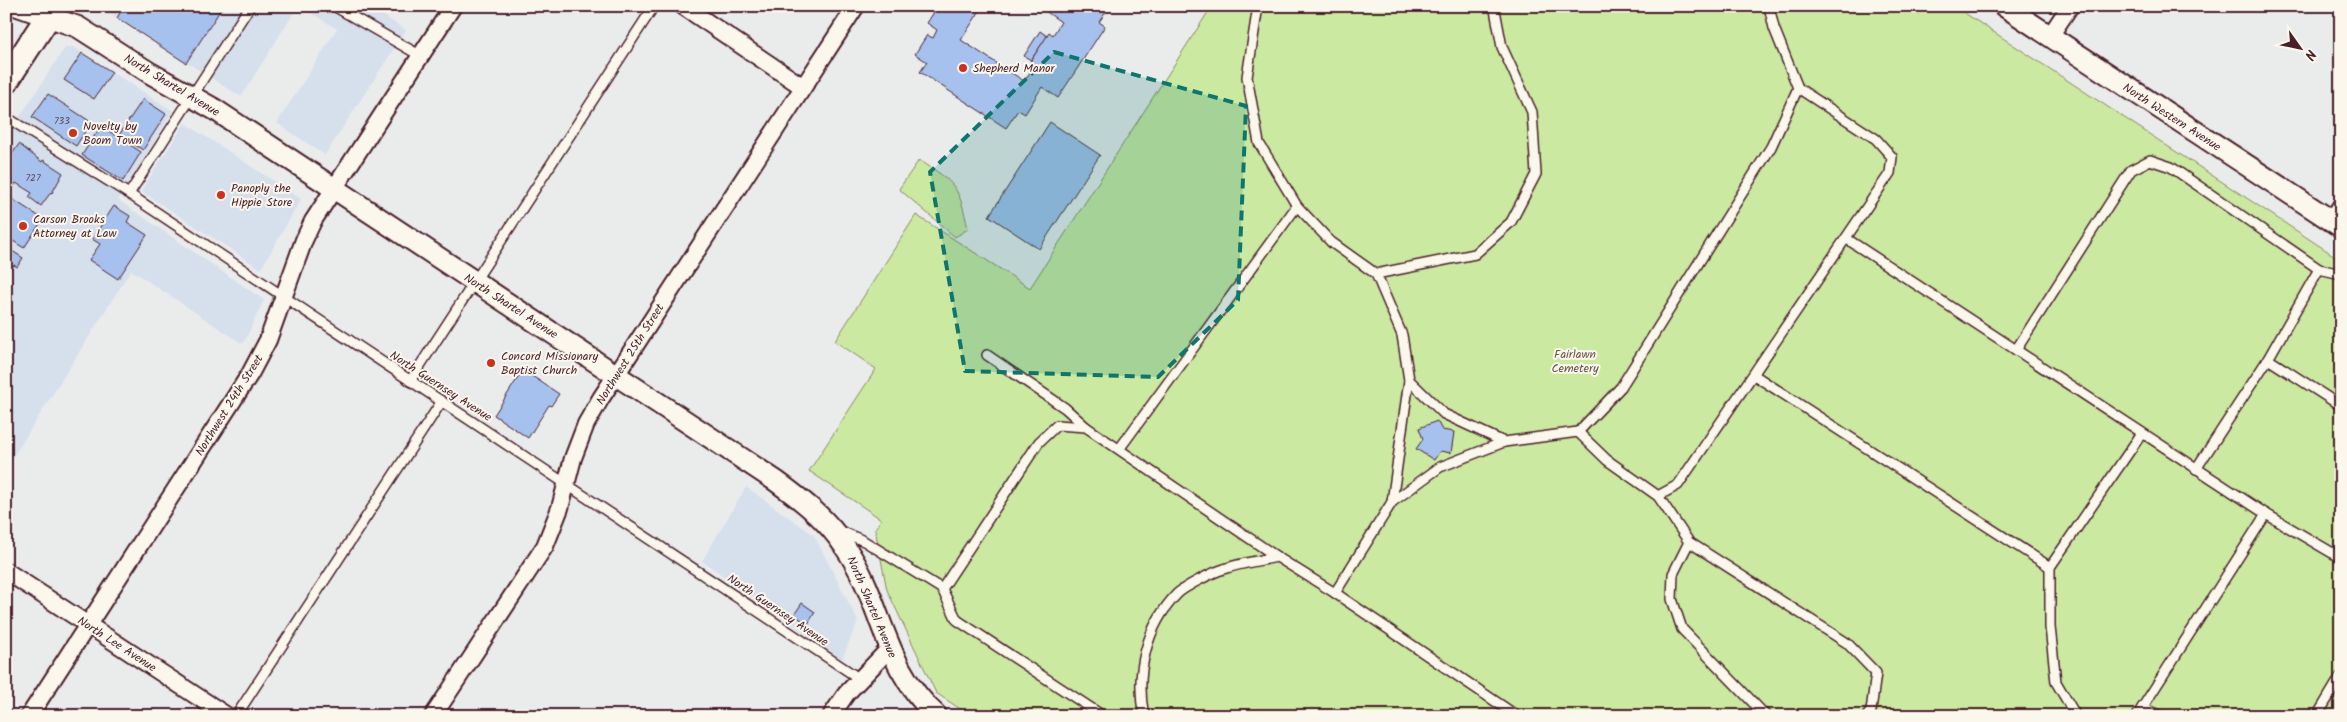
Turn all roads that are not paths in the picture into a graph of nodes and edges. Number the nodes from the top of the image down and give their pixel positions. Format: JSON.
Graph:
{"nodes":[{"id":1,"x":18,"y":6,"type":"edge"},
{"id":2,"x":250,"y":6,"type":"edge"},
{"id":3,"x":334,"y":6,"type":"edge"},
{"id":4,"x":453,"y":6,"type":"edge"},
{"id":5,"x":654,"y":6,"type":"edge"},
{"id":6,"x":684,"y":6,"type":"edge"},
{"id":7,"x":856,"y":6,"type":"edge"},
{"id":8,"x":1258,"y":6,"type":"edge"},
{"id":9,"x":1496,"y":6,"type":"edge"},
{"id":10,"x":1769,"y":6,"type":"edge"},
{"id":11,"x":2004,"y":6,"type":"edge"},
{"id":12,"x":2070,"y":6,"type":"edge"},
{"id":13,"x":52,"y":11,"type":"edge"},
{"id":14,"x":2050,"y":36,"type":"junction"},
{"id":15,"x":421,"y":56,"type":"junction"},
{"id":16,"x":6,"y":81,"type":"edge"},
{"id":17,"x":803,"y":87,"type":"junction"},
{"id":18,"x":1798,"y":88,"type":"junction"},
{"id":19,"x":192,"y":96,"type":"junction"},
{"id":20,"x":6,"y":117,"type":"edge"},
{"id":21,"x":335,"y":190,"type":"junction"},
{"id":22,"x":129,"y":194,"type":"junction"},
{"id":23,"x":1297,"y":206,"type":"junction"},
{"id":24,"x":2338,"y":218,"type":"edge"},
{"id":25,"x":1847,"y":239,"type":"junction"},
{"id":26,"x":2319,"y":269,"type":"junction"},
{"id":27,"x":1376,"y":274,"type":"junction"},
{"id":28,"x":2341,"y":274,"type":"edge"},
{"id":29,"x":476,"y":282,"type":"junction"},
{"id":30,"x":284,"y":298,"type":"junction"},
{"id":31,"x":2016,"y":350,"type":"junction"},
{"id":32,"x":987,"y":355,"type":"dead end"},
{"id":33,"x":2268,"y":359,"type":"junction"},
{"id":34,"x":616,"y":374,"type":"junction"},
{"id":35,"x":1754,"y":375,"type":"junction"},
{"id":36,"x":1409,"y":380,"type":"junction"},
{"id":37,"x":410,"y":381,"type":"junction"},
{"id":38,"x":442,"y":401,"type":"junction"},
{"id":39,"x":2341,"y":406,"type":"edge"},
{"id":40,"x":1086,"y":427,"type":"junction"},
{"id":41,"x":1578,"y":432,"type":"junction"},
{"id":42,"x":2142,"y":433,"type":"junction"},
{"id":43,"x":1504,"y":442,"type":"junction"},
{"id":44,"x":1120,"y":448,"type":"junction"},
{"id":45,"x":2196,"y":469,"type":"junction"},
{"id":46,"x":566,"y":483,"type":"junction"},
{"id":47,"x":1658,"y":496,"type":"junction"},
{"id":48,"x":1392,"y":502,"type":"junction"},
{"id":49,"x":2266,"y":514,"type":"junction"},
{"id":50,"x":828,"y":526,"type":"junction"},
{"id":51,"x":1689,"y":542,"type":"junction"},
{"id":52,"x":1277,"y":558,"type":"junction"},
{"id":53,"x":2341,"y":558,"type":"edge"},
{"id":54,"x":2050,"y":567,"type":"junction"},
{"id":55,"x":6,"y":572,"type":"edge"},
{"id":56,"x":942,"y":589,"type":"junction"},
{"id":57,"x":1335,"y":593,"type":"junction"},
{"id":58,"x":88,"y":625,"type":"junction"},
{"id":59,"x":889,"y":649,"type":"junction"},
{"id":60,"x":2341,"y":676,"type":"edge"},
{"id":61,"x":860,"y":679,"type":"junction"},
{"id":62,"x":2140,"y":712,"type":"edge"},
{"id":63,"x":29,"y":716,"type":"edge"},
{"id":64,"x":227,"y":716,"type":"edge"},
{"id":65,"x":236,"y":716,"type":"edge"},
{"id":66,"x":433,"y":716,"type":"edge"},
{"id":67,"x":831,"y":716,"type":"edge"},
{"id":68,"x":937,"y":716,"type":"edge"},
{"id":69,"x":1103,"y":716,"type":"edge"},
{"id":70,"x":1144,"y":716,"type":"edge"},
{"id":71,"x":1518,"y":716,"type":"edge"},
{"id":72,"x":1766,"y":716,"type":"edge"},
{"id":73,"x":1867,"y":716,"type":"edge"},
{"id":74,"x":2076,"y":716,"type":"edge"},
{"id":75,"x":2160,"y":716,"type":"edge"},
{"id":76,"x":2317,"y":716,"type":"edge"}],
"edges":[{"from":1,"to":13,"type":"street","name":"North Shartel Avenue"},
{"from":2,"to":19,"type":"lane"},
{"from":3,"to":15,"type":"lane"},
{"from":4,"to":15,"type":"street","name":"Northwest 24th Street"},
{"from":5,"to":29,"type":"lane"},
{"from":6,"to":17,"type":"street"},
{"from":7,"to":17,"type":"street","name":"Northwest 25th Street"},
{"from":8,"to":23,"type":"lane"},
{"from":9,"to":27,"type":"lane"},
{"from":10,"to":18,"type":"lane"},
{"from":11,"to":14,"type":"street","name":"North Western Avenue"},
{"from":12,"to":14,"type":"street"},
{"from":13,"to":16,"type":"main road"},
{"from":13,"to":19,"type":"street","name":"North Shartel Avenue"},
{"from":14,"to":24,"type":"street","name":"North Western Avenue"},
{"from":15,"to":21,"type":"street","name":"Northwest 24th Street"},
{"from":17,"to":34,"type":"street","name":"Northwest 25th Street"},
{"from":18,"to":25,"type":"lane"},
{"from":18,"to":41,"type":"lane"},
{"from":19,"to":21,"type":"street","name":"North Shartel Avenue"},
{"from":19,"to":22,"type":"lane"},
{"from":20,"to":22,"type":"lane","name":"North Guernsey Avenue"},
{"from":21,"to":29,"type":"street","name":"North Shartel Avenue"},
{"from":21,"to":30,"type":"street","name":"Northwest 24th Street"},
{"from":22,"to":30,"type":"lane","name":"North Guernsey Avenue"},
{"from":23,"to":27,"type":"lane"},
{"from":23,"to":44,"type":"lane"},
{"from":25,"to":31,"type":"lane"},
{"from":25,"to":35,"type":"lane"},
{"from":26,"to":28,"type":"lane"},
{"from":26,"to":31,"type":"lane"},
{"from":26,"to":33,"type":"lane"},
{"from":27,"to":36,"type":"lane"},
{"from":29,"to":34,"type":"street","name":"North Shartel Avenue"},
{"from":29,"to":37,"type":"lane"},
{"from":30,"to":37,"type":"lane","name":"North Guernsey Avenue"},
{"from":30,"to":58,"type":"street","name":"Northwest 24th Street"},
{"from":31,"to":42,"type":"lane"},
{"from":32,"to":40,"type":"lane"},
{"from":33,"to":39,"type":"lane"},
{"from":33,"to":45,"type":"lane"},
{"from":34,"to":46,"type":"street","name":"Northwest 25th Street"},
{"from":34,"to":50,"type":"street","name":"North Shartel Avenue"},
{"from":35,"to":47,"type":"lane"},
{"from":35,"to":54,"type":"lane"},
{"from":36,"to":43,"type":"lane"},
{"from":36,"to":48,"type":"lane"},
{"from":37,"to":38,"type":"lane","name":"North Guernsey Avenue"},
{"from":38,"to":46,"type":"lane","name":"North Guernsey Avenue"},
{"from":38,"to":65,"type":"lane"},
{"from":40,"to":44,"type":"lane"},
{"from":40,"to":56,"type":"lane"},
{"from":41,"to":43,"type":"lane"},
{"from":41,"to":47,"type":"lane"},
{"from":42,"to":45,"type":"lane"},
{"from":42,"to":54,"type":"lane"},
{"from":43,"to":48,"type":"lane"},
{"from":44,"to":52,"type":"lane"},
{"from":45,"to":49,"type":"lane"},
{"from":46,"to":61,"type":"lane","name":"North Guernsey Avenue"},
{"from":46,"to":66,"type":"street","name":"Northwest 25th Street"},
{"from":47,"to":51,"type":"lane"},
{"from":48,"to":57,"type":"lane"},
{"from":49,"to":53,"type":"lane"},
{"from":49,"to":62,"type":"lane"},
{"from":50,"to":56,"type":"lane"},
{"from":50,"to":59,"type":"street","name":"North Shartel Avenue"},
{"from":51,"to":72,"type":"lane"},
{"from":51,"to":73,"type":"lane"},
{"from":52,"to":57,"type":"lane"},
{"from":52,"to":70,"type":"lane"},
{"from":54,"to":74,"type":"lane"},
{"from":55,"to":58,"type":"street","name":"North Lee Avenue"},
{"from":56,"to":69,"type":"lane"},
{"from":57,"to":71,"type":"lane"},
{"from":58,"to":63,"type":"street","name":"Northwest 24th Street"},
{"from":58,"to":64,"type":"street","name":"North Lee Avenue"},
{"from":59,"to":61,"type":"street"},
{"from":59,"to":68,"type":"street","name":"North Shartel Avenue"},
{"from":60,"to":76,"type":"lane"},
{"from":61,"to":67,"type":"street"},
{"from":62,"to":75,"type":"lane"}]}
